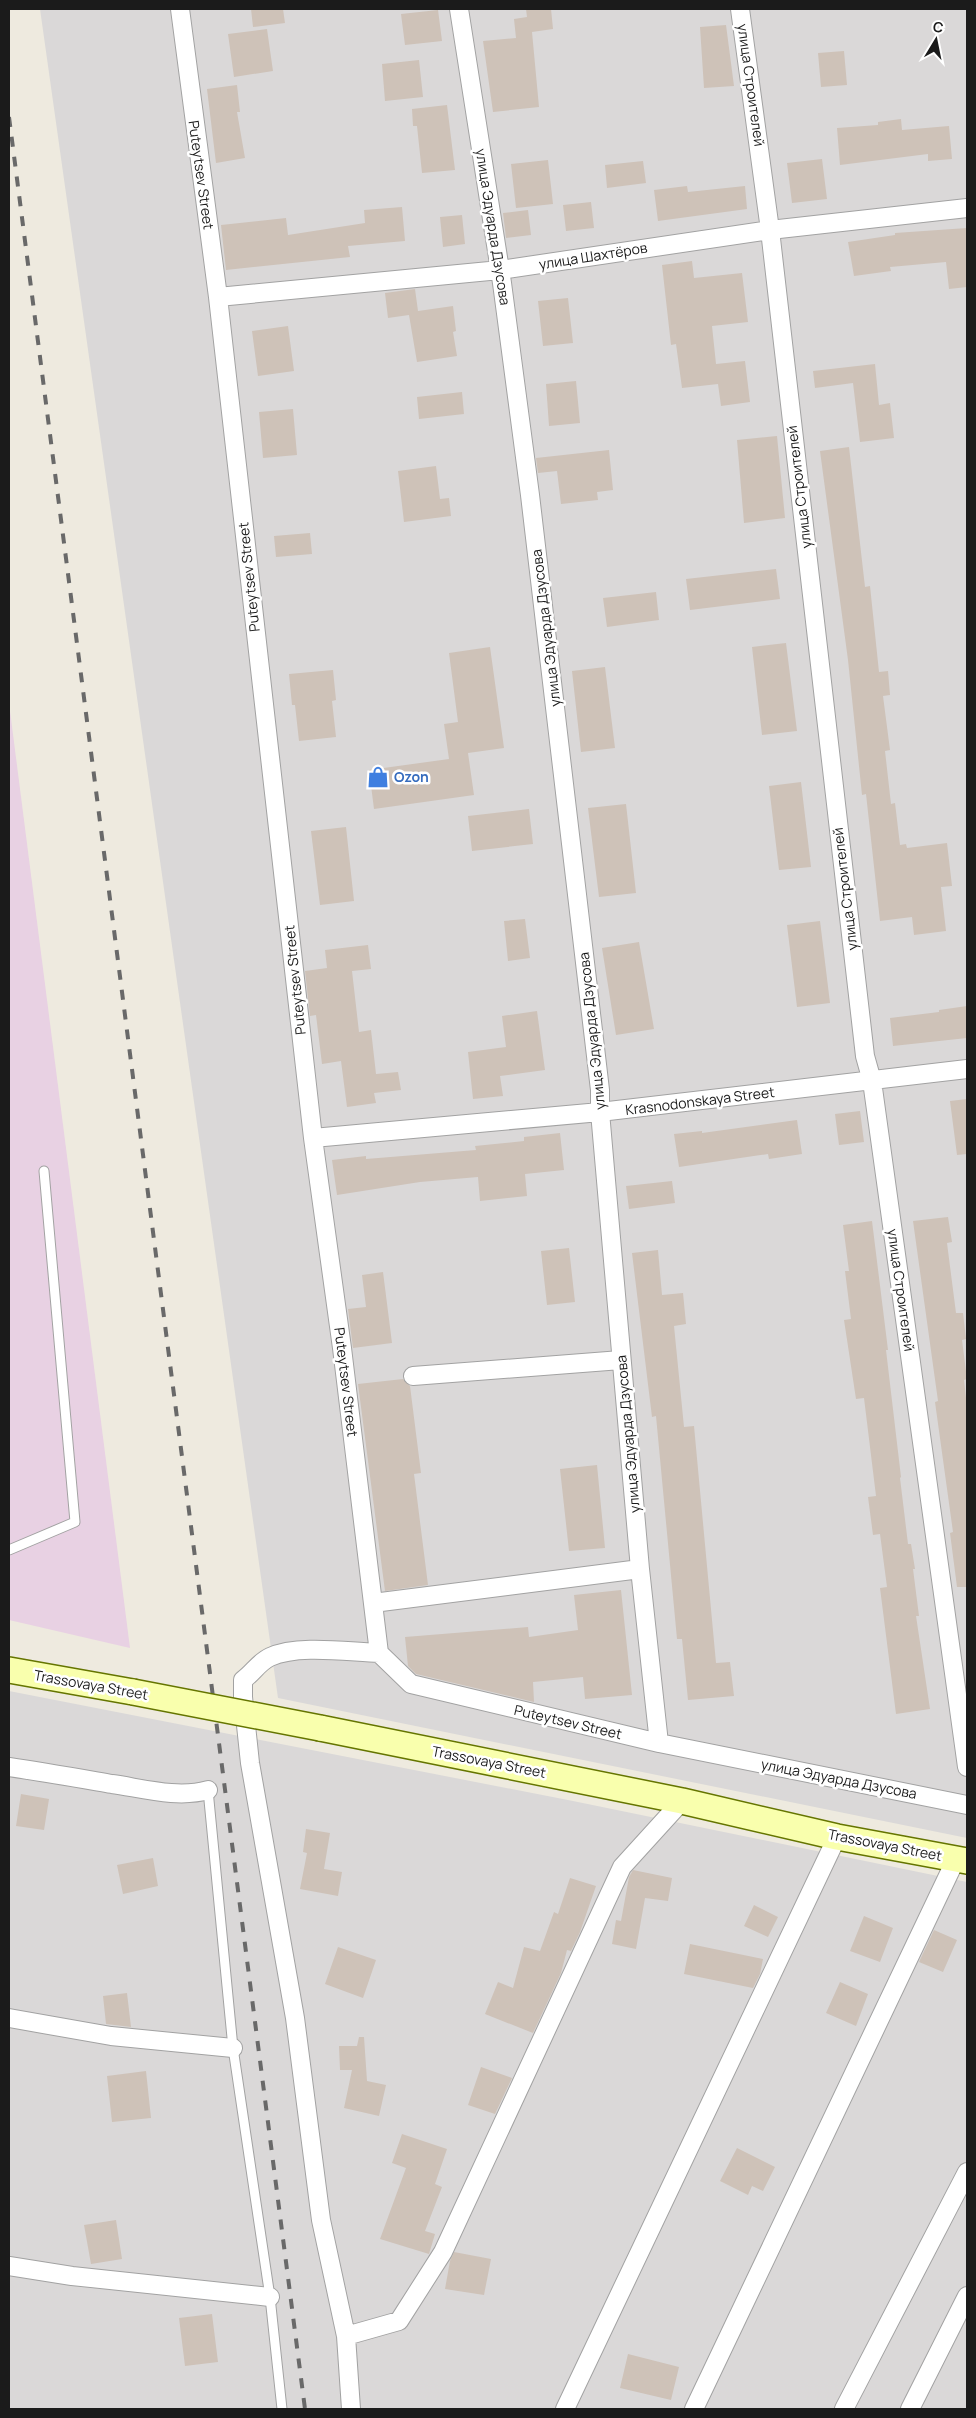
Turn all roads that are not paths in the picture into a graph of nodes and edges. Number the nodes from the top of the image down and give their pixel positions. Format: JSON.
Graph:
{"nodes":[{"id":1,"x":180,"y":9,"type":"edge"},
{"id":2,"x":459,"y":9,"type":"edge"},
{"id":3,"x":740,"y":9,"type":"edge"},
{"id":4,"x":967,"y":208,"type":"edge"},
{"id":5,"x":770,"y":230,"type":"junction"},
{"id":6,"x":500,"y":270,"type":"junction"},
{"id":7,"x":218,"y":297,"type":"junction"},
{"id":8,"x":967,"y":1069,"type":"edge"},
{"id":9,"x":872,"y":1081,"type":"junction"},
{"id":10,"x":600,"y":1112,"type":"junction"},
{"id":11,"x":313,"y":1138,"type":"junction"},
{"id":12,"x":44,"y":1171,"type":"dead end"},
{"id":13,"x":621,"y":1360,"type":"junction"},
{"id":14,"x":413,"y":1376,"type":"dead end"},
{"id":15,"x":9,"y":1550,"type":"edge"},
{"id":16,"x":640,"y":1569,"type":"junction"},
{"id":17,"x":373,"y":1603,"type":"junction"},
{"id":18,"x":379,"y":1653,"type":"junction"},
{"id":19,"x":9,"y":1670,"type":"edge"},
{"id":20,"x":658,"y":1743,"type":"junction"},
{"id":21,"x":9,"y":1767,"type":"edge"},
{"id":22,"x":967,"y":1767,"type":"edge"},
{"id":23,"x":208,"y":1790,"type":"joint"},
{"id":24,"x":682,"y":1801,"type":"junction"},
{"id":25,"x":967,"y":1805,"type":"edge"},
{"id":26,"x":836,"y":1837,"type":"junction"},
{"id":27,"x":962,"y":1860,"type":"edge"},
{"id":28,"x":9,"y":2018,"type":"edge"},
{"id":29,"x":233,"y":2048,"type":"junction"},
{"id":30,"x":967,"y":2172,"type":"edge"},
{"id":31,"x":9,"y":2266,"type":"edge"},
{"id":32,"x":967,"y":2296,"type":"edge"},
{"id":33,"x":270,"y":2297,"type":"junction"},
{"id":34,"x":346,"y":2336,"type":"junction"},
{"id":35,"x":282,"y":2409,"type":"edge"},
{"id":36,"x":351,"y":2409,"type":"edge"},
{"id":37,"x":565,"y":2409,"type":"edge"},
{"id":38,"x":694,"y":2409,"type":"edge"},
{"id":39,"x":844,"y":2409,"type":"edge"},
{"id":40,"x":910,"y":2409,"type":"edge"}],
"edges":[{"from":1,"to":7,"type":"street","name":"Puteytsev Street"},
{"from":2,"to":6,"type":"street","name":"улица Эдуарда Дзусова"},
{"from":3,"to":5,"type":"street","name":"улица Строителей"},
{"from":4,"to":5,"type":"street","name":"улица Шахтёров"},
{"from":5,"to":6,"type":"street","name":"улица Шахтёров"},
{"from":5,"to":9,"type":"street","name":"улица Строителей"},
{"from":6,"to":7,"type":"street","name":"улица Шахтёров"},
{"from":6,"to":10,"type":"street","name":"улица Эдуарда Дзусова"},
{"from":7,"to":11,"type":"street","name":"Puteytsev Street"},
{"from":8,"to":9,"type":"street","name":"Krasnodonskaya Street"},
{"from":9,"to":10,"type":"street","name":"Krasnodonskaya Street"},
{"from":9,"to":22,"type":"street","name":"улица Строителей"},
{"from":10,"to":11,"type":"street","name":"Krasnodonskaya Street"},
{"from":10,"to":13,"type":"street","name":"улица Эдуарда Дзусова"},
{"from":11,"to":17,"type":"street","name":"Puteytsev Street"},
{"from":12,"to":15,"type":"lane"},
{"from":13,"to":14,"type":"street"},
{"from":13,"to":16,"type":"street","name":"улица Эдуарда Дзусова"},
{"from":16,"to":17,"type":"street"},
{"from":16,"to":20,"type":"street","name":"улица Эдуарда Дзусова"},
{"from":17,"to":18,"type":"street","name":"Puteytsev Street"},
{"from":18,"to":20,"type":"street","name":"Puteytsev Street"},
{"from":18,"to":34,"type":"street"},
{"from":19,"to":24,"type":"street","name":"Trassovaya Street","bridge":true},
{"from":20,"to":25,"type":"street","name":"улица Эдуарда Дзусова"},
{"from":21,"to":23,"type":"street"},
{"from":23,"to":29,"type":"lane"},
{"from":24,"to":26,"type":"street","name":"Trassovaya Street"},
{"from":24,"to":34,"type":"street"},
{"from":26,"to":27,"type":"street","name":"Trassovaya Street"},
{"from":26,"to":37,"type":"street"},
{"from":27,"to":38,"type":"street"},
{"from":28,"to":29,"type":"street"},
{"from":29,"to":33,"type":"lane"},
{"from":30,"to":39,"type":"street"},
{"from":31,"to":33,"type":"street"},
{"from":32,"to":40,"type":"street"},
{"from":33,"to":35,"type":"lane"},
{"from":34,"to":36,"type":"street"}]}
